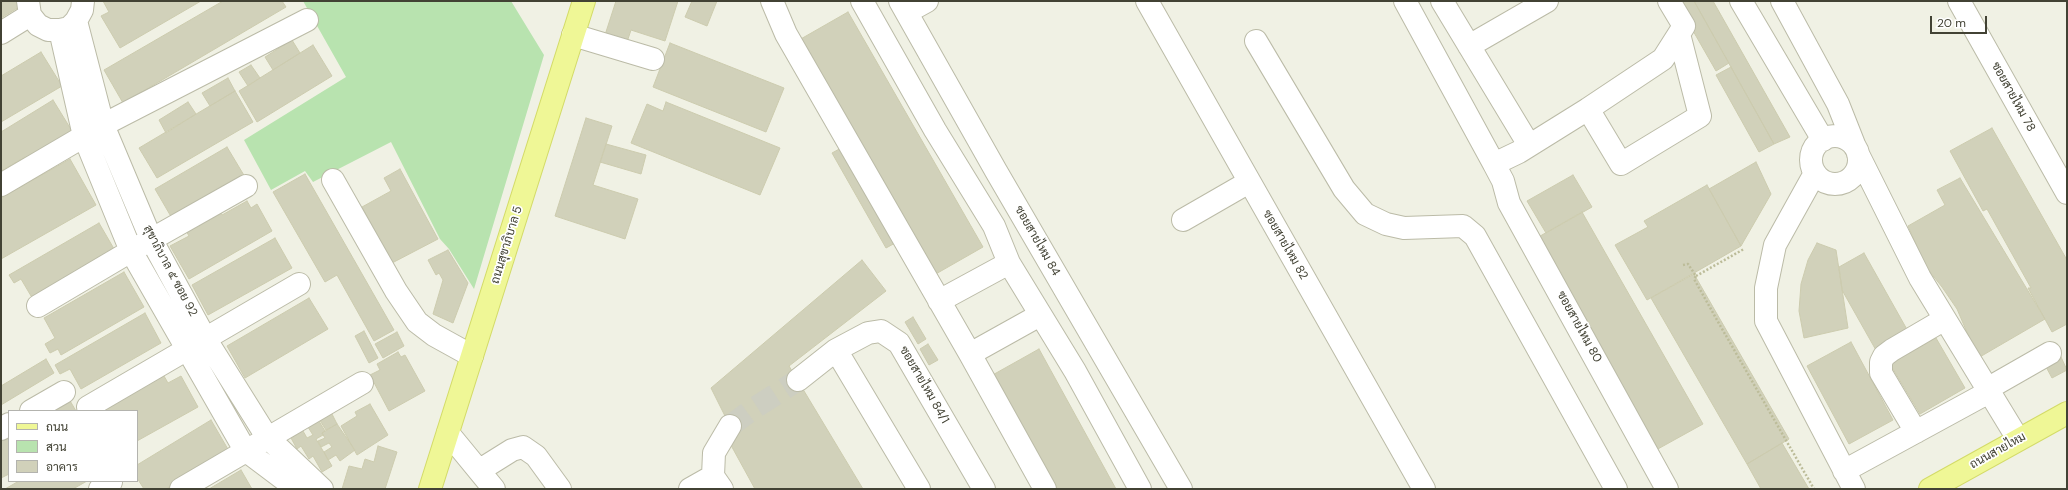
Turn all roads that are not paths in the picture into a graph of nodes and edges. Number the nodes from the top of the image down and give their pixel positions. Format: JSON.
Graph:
{"nodes":[{"id":1,"x":82,"y":1,"type":"edge"},
{"id":2,"x":584,"y":1,"type":"edge"},
{"id":3,"x":772,"y":1,"type":"edge"},
{"id":4,"x":862,"y":1,"type":"edge"},
{"id":5,"x":927,"y":1,"type":"edge"},
{"id":6,"x":1147,"y":1,"type":"edge"},
{"id":7,"x":1405,"y":1,"type":"edge"},
{"id":8,"x":1442,"y":1,"type":"edge"},
{"id":9,"x":1547,"y":1,"type":"edge"},
{"id":10,"x":1669,"y":1,"type":"edge"},
{"id":11,"x":1741,"y":1,"type":"edge"},
{"id":12,"x":1782,"y":1,"type":"edge"},
{"id":13,"x":1959,"y":1,"type":"edge"},
{"id":14,"x":904,"y":6,"type":"edge"},
{"id":15,"x":29,"y":8,"type":"edge"},
{"id":16,"x":307,"y":20,"type":"dead end"},
{"id":17,"x":68,"y":26,"type":"junction"},
{"id":18,"x":1,"y":33,"type":"edge"},
{"id":19,"x":1679,"y":34,"type":"junction"},
{"id":20,"x":573,"y":35,"type":"junction"},
{"id":21,"x":1256,"y":40,"type":"dead end"},
{"id":22,"x":1469,"y":46,"type":"junction"},
{"id":23,"x":653,"y":59,"type":"dead end"},
{"id":24,"x":1588,"y":109,"type":"junction"},
{"id":25,"x":103,"y":125,"type":"junction"},
{"id":26,"x":84,"y":136,"type":"junction"},
{"id":27,"x":1823,"y":140,"type":"junction"},
{"id":28,"x":1529,"y":145,"type":"junction"},
{"id":29,"x":1857,"y":151,"type":"junction"},
{"id":30,"x":1494,"y":164,"type":"junction"},
{"id":31,"x":1815,"y":173,"type":"junction"},
{"id":32,"x":333,"y":180,"type":"dead end"},
{"id":33,"x":1249,"y":182,"type":"junction"},
{"id":34,"x":1,"y":185,"type":"edge"},
{"id":35,"x":246,"y":186,"type":"dead end"},
{"id":36,"x":2067,"y":193,"type":"edge"},
{"id":37,"x":1183,"y":220,"type":"dead end"},
{"id":38,"x":151,"y":239,"type":"junction"},
{"id":39,"x":131,"y":251,"type":"junction"},
{"id":40,"x":1009,"y":263,"type":"junction"},
{"id":41,"x":299,"y":284,"type":"dead end"},
{"id":42,"x":939,"y":301,"type":"junction"},
{"id":43,"x":38,"y":306,"type":"dead end"},
{"id":44,"x":1040,"y":315,"type":"junction"},
{"id":45,"x":1945,"y":320,"type":"junction"},
{"id":46,"x":205,"y":338,"type":"junction"},
{"id":47,"x":186,"y":349,"type":"junction"},
{"id":48,"x":836,"y":350,"type":"junction"},
{"id":49,"x":2050,"y":353,"type":"dead end"},
{"id":50,"x":970,"y":354,"type":"junction"},
{"id":51,"x":472,"y":356,"type":"junction"},
{"id":52,"x":798,"y":380,"type":"tunnel mouth"},
{"id":53,"x":362,"y":383,"type":"dead end"},
{"id":54,"x":1988,"y":390,"type":"junction"},
{"id":55,"x":64,"y":392,"type":"dead end"},
{"id":56,"x":88,"y":407,"type":"dead end"},
{"id":57,"x":34,"y":410,"type":"edge"},
{"id":58,"x":2067,"y":413,"type":"edge"},
{"id":59,"x":730,"y":426,"type":"tunnel mouth"},
{"id":60,"x":1916,"y":432,"type":"junction"},
{"id":61,"x":268,"y":437,"type":"junction"},
{"id":62,"x":2018,"y":440,"type":"junction"},
{"id":63,"x":445,"y":441,"type":"junction"},
{"id":64,"x":245,"y":450,"type":"junction"},
{"id":65,"x":480,"y":479,"type":"edge"},
{"id":66,"x":1849,"y":480,"type":"edge"},
{"id":67,"x":717,"y":482,"type":"edge"},
{"id":68,"x":181,"y":489,"type":"edge"},
{"id":69,"x":297,"y":489,"type":"edge"},
{"id":70,"x":322,"y":489,"type":"edge"},
{"id":71,"x":430,"y":489,"type":"edge"},
{"id":72,"x":494,"y":489,"type":"edge"},
{"id":73,"x":560,"y":489,"type":"edge"},
{"id":74,"x":690,"y":489,"type":"edge"},
{"id":75,"x":919,"y":489,"type":"edge"},
{"id":76,"x":984,"y":489,"type":"edge"},
{"id":77,"x":1044,"y":489,"type":"edge"},
{"id":78,"x":1140,"y":489,"type":"edge"},
{"id":79,"x":1181,"y":489,"type":"edge"},
{"id":80,"x":1424,"y":489,"type":"edge"},
{"id":81,"x":1616,"y":489,"type":"edge"},
{"id":82,"x":1667,"y":489,"type":"edge"},
{"id":83,"x":1930,"y":489,"type":"edge"}],
"edges":[{"from":1,"to":17,"type":"street"},
{"from":2,"to":20,"type":"main road","name":"ถนนสุขาภิบาล 5"},
{"from":3,"to":42,"type":"street"},
{"from":4,"to":40,"type":"street"},
{"from":5,"to":14,"type":"street","name":"ซอยสายไหม 84"},
{"from":6,"to":33,"type":"street","name":"ซอยสายไหม 82"},
{"from":7,"to":30,"type":"street","name":"ซอยสายไหม 80"},
{"from":8,"to":22,"type":"street"},
{"from":9,"to":22,"type":"street"},
{"from":10,"to":19,"type":"street"},
{"from":11,"to":27,"type":"street"},
{"from":12,"to":29,"type":"street"},
{"from":13,"to":36,"type":"street","name":"ซอยสายไหม 78"},
{"from":14,"to":79,"type":"street","name":"ซอยสายไหม 84"},
{"from":15,"to":17,"type":"street"},
{"from":15,"to":18,"type":"street"},
{"from":16,"to":25,"type":"street"},
{"from":17,"to":25,"type":"street","name":"สุขาภิบาล ๕ ซอย 92"},
{"from":17,"to":26,"type":"street"},
{"from":19,"to":24,"type":"street"},
{"from":19,"to":24,"type":"street"},
{"from":20,"to":23,"type":"street"},
{"from":20,"to":51,"type":"main road","name":"ถนนสุขาภิบาล 5"},
{"from":21,"to":81,"type":"street"},
{"from":22,"to":28,"type":"street"},
{"from":24,"to":28,"type":"street"},
{"from":25,"to":26,"type":"street"},
{"from":25,"to":38,"type":"street","name":"สุขาภิบาล ๕ ซอย 92"},
{"from":26,"to":34,"type":"street"},
{"from":26,"to":39,"type":"street"},
{"from":27,"to":29,"type":"street"},
{"from":27,"to":31,"type":"street"},
{"from":28,"to":30,"type":"street"},
{"from":29,"to":31,"type":"street"},
{"from":29,"to":45,"type":"street"},
{"from":30,"to":82,"type":"street","name":"ซอยสายไหม 80"},
{"from":31,"to":66,"type":"street"},
{"from":32,"to":51,"type":"street"},
{"from":33,"to":37,"type":"street"},
{"from":33,"to":80,"type":"street","name":"ซอยสายไหม 82"},
{"from":35,"to":38,"type":"street"},
{"from":38,"to":39,"type":"street"},
{"from":38,"to":46,"type":"street","name":"สุขาภิบาล ๕ ซอย 92"},
{"from":39,"to":43,"type":"street"},
{"from":39,"to":47,"type":"street"},
{"from":40,"to":42,"type":"street"},
{"from":40,"to":44,"type":"street"},
{"from":41,"to":46,"type":"street"},
{"from":42,"to":50,"type":"street"},
{"from":44,"to":50,"type":"street"},
{"from":44,"to":78,"type":"street"},
{"from":45,"to":54,"type":"street"},
{"from":45,"to":60,"type":"street"},
{"from":46,"to":47,"type":"street"},
{"from":46,"to":61,"type":"street","name":"สุขาภิบาล ๕ ซอย 92"},
{"from":47,"to":56,"type":"street"},
{"from":47,"to":64,"type":"street"},
{"from":48,"to":52,"type":"street","name":"ซอยสายไหม 84/1"},
{"from":48,"to":75,"type":"street"},
{"from":48,"to":76,"type":"street","name":"ซอยสายไหม 84/1"},
{"from":49,"to":54,"type":"street"},
{"from":50,"to":77,"type":"street"},
{"from":51,"to":63,"type":"main road","name":"ถนนสุขาภิบาล 5"},
{"from":53,"to":61,"type":"street"},
{"from":54,"to":60,"type":"street"},
{"from":54,"to":62,"type":"street"},
{"from":55,"to":57,"type":"street"},
{"from":58,"to":62,"type":"main road","name":"ถนนสายไหม"},
{"from":59,"to":67,"type":"street"},
{"from":60,"to":66,"type":"street"},
{"from":61,"to":64,"type":"street"},
{"from":61,"to":70,"type":"street","name":"สุขาภิบาล ๕ ซอย 92"},
{"from":62,"to":83,"type":"main road","name":"ถนนสายไหม"},
{"from":63,"to":65,"type":"street"},
{"from":63,"to":71,"type":"main road","name":"ถนนสุขาภิบาล 5"},
{"from":64,"to":68,"type":"street"},
{"from":64,"to":69,"type":"street"},
{"from":65,"to":72,"type":"street"},
{"from":65,"to":73,"type":"street"},
{"from":67,"to":74,"type":"street"}]}
